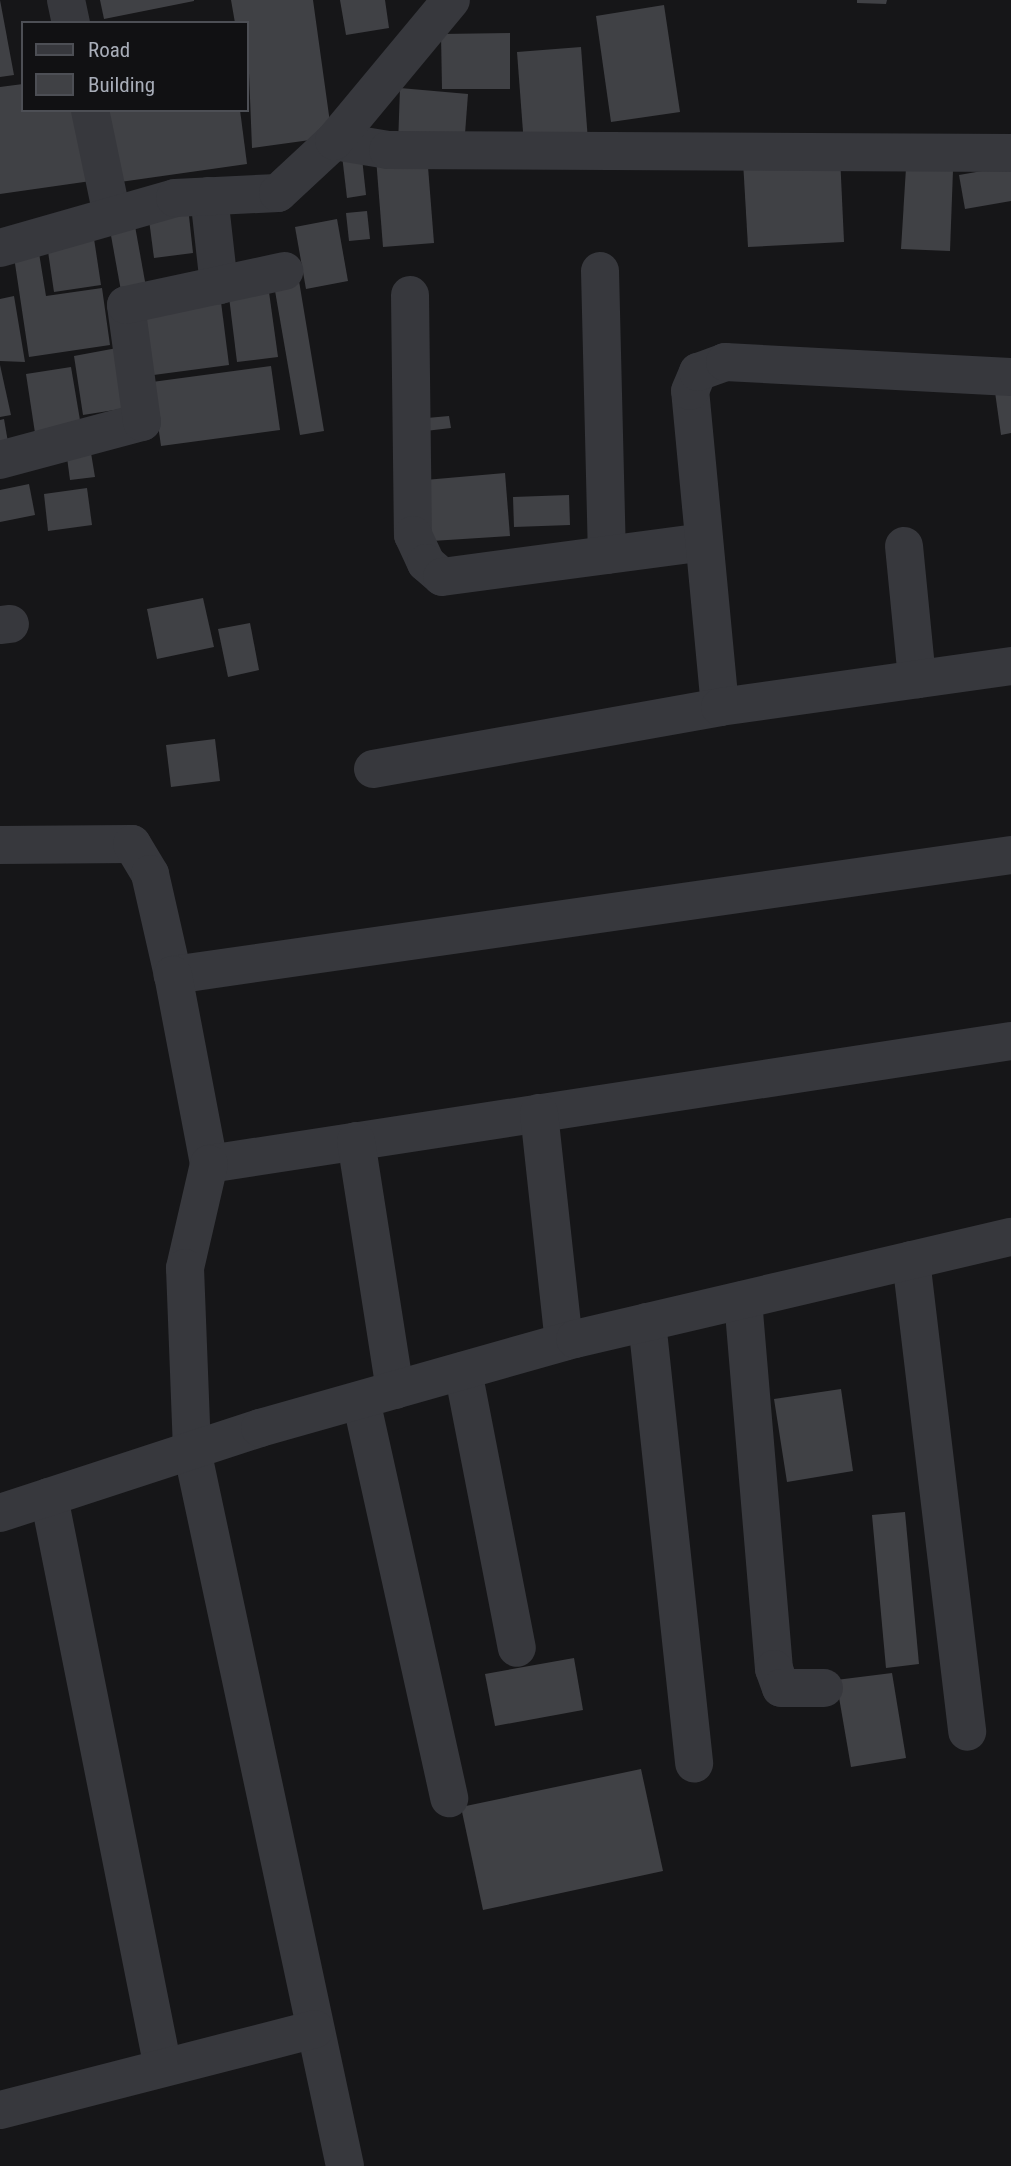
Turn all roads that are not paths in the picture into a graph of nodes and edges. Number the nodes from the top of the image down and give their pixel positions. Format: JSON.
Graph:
{"nodes":[{"id":1,"x":66,"y":0,"type":"edge"},
{"id":2,"x":451,"y":0,"type":"edge"},
{"id":3,"x":71,"y":21,"type":"edge"},
{"id":4,"x":90,"y":112,"type":"edge"},
{"id":5,"x":334,"y":141,"type":"junction"},
{"id":6,"x":1011,"y":153,"type":"edge"},
{"id":7,"x":209,"y":196,"type":"junction"},
{"id":8,"x":112,"y":215,"type":"junction"},
{"id":9,"x":0,"y":248,"type":"edge"},
{"id":10,"x":284,"y":271,"type":"dead end"},
{"id":11,"x":600,"y":271,"type":"dead end"},
{"id":12,"x":219,"y":285,"type":"junction"},
{"id":13,"x":410,"y":295,"type":"dead end"},
{"id":14,"x":1011,"y":377,"type":"edge"},
{"id":15,"x":0,"y":460,"type":"edge"},
{"id":16,"x":704,"y":542,"type":"junction"},
{"id":17,"x":904,"y":546,"type":"dead end"},
{"id":18,"x":607,"y":555,"type":"junction"},
{"id":19,"x":1011,"y":666,"type":"edge"},
{"id":20,"x":917,"y":680,"type":"junction"},
{"id":21,"x":720,"y":707,"type":"junction"},
{"id":22,"x":373,"y":769,"type":"dead end"},
{"id":23,"x":0,"y":845,"type":"edge"},
{"id":24,"x":1011,"y":855,"type":"edge"},
{"id":25,"x":173,"y":975,"type":"junction"},
{"id":26,"x":1011,"y":1041,"type":"edge"},
{"id":27,"x":539,"y":1113,"type":"junction"},
{"id":28,"x":356,"y":1141,"type":"junction"},
{"id":29,"x":209,"y":1164,"type":"junction"},
{"id":30,"x":1011,"y":1237,"type":"edge"},
{"id":31,"x":911,"y":1260,"type":"junction"},
{"id":32,"x":743,"y":1300,"type":"junction"},
{"id":33,"x":647,"y":1322,"type":"junction"},
{"id":34,"x":564,"y":1342,"type":"junction"},
{"id":35,"x":463,"y":1371,"type":"junction"},
{"id":36,"x":378,"y":1395,"type":"junction"},
{"id":37,"x":192,"y":1450,"type":"junction"},
{"id":38,"x":49,"y":1497,"type":"junction"},
{"id":39,"x":0,"y":1513,"type":"edge"},
{"id":40,"x":517,"y":1648,"type":"dead end"},
{"id":41,"x":824,"y":1688,"type":"dead end"},
{"id":42,"x":968,"y":1732,"type":"dead end"},
{"id":43,"x":694,"y":1764,"type":"dead end"},
{"id":44,"x":449,"y":1798,"type":"dead end"},
{"id":45,"x":315,"y":2029,"type":"junction"},
{"id":46,"x":163,"y":2068,"type":"junction"},
{"id":47,"x":0,"y":2110,"type":"edge"},
{"id":48,"x":345,"y":2166,"type":"edge"}],
"edges":[{"from":1,"to":3,"type":"street"},
{"from":2,"to":5,"type":"street"},
{"from":4,"to":8,"type":"street"},
{"from":5,"to":6,"type":"street"},
{"from":5,"to":7,"type":"street"},
{"from":7,"to":8,"type":"street"},
{"from":7,"to":12,"type":"street"},
{"from":8,"to":9,"type":"street"},
{"from":10,"to":12,"type":"street"},
{"from":11,"to":18,"type":"street"},
{"from":12,"to":15,"type":"street"},
{"from":13,"to":18,"type":"street"},
{"from":14,"to":16,"type":"street"},
{"from":16,"to":18,"type":"street"},
{"from":16,"to":21,"type":"street"},
{"from":17,"to":20,"type":"street"},
{"from":19,"to":20,"type":"street"},
{"from":20,"to":21,"type":"street"},
{"from":21,"to":22,"type":"street"},
{"from":23,"to":25,"type":"street"},
{"from":24,"to":25,"type":"street"},
{"from":25,"to":29,"type":"street"},
{"from":26,"to":27,"type":"street"},
{"from":27,"to":28,"type":"street"},
{"from":27,"to":34,"type":"street"},
{"from":28,"to":29,"type":"street"},
{"from":28,"to":36,"type":"street"},
{"from":29,"to":37,"type":"street"},
{"from":30,"to":31,"type":"street"},
{"from":31,"to":32,"type":"street"},
{"from":31,"to":42,"type":"street"},
{"from":32,"to":33,"type":"street"},
{"from":32,"to":41,"type":"street"},
{"from":33,"to":34,"type":"street"},
{"from":33,"to":43,"type":"street"},
{"from":34,"to":35,"type":"street"},
{"from":35,"to":36,"type":"street"},
{"from":35,"to":40,"type":"street"},
{"from":36,"to":37,"type":"street"},
{"from":36,"to":44,"type":"street"},
{"from":37,"to":38,"type":"street"},
{"from":37,"to":45,"type":"street"},
{"from":38,"to":39,"type":"street"},
{"from":38,"to":46,"type":"street"},
{"from":45,"to":46,"type":"street"},
{"from":45,"to":48,"type":"street"},
{"from":46,"to":47,"type":"street"}]}
